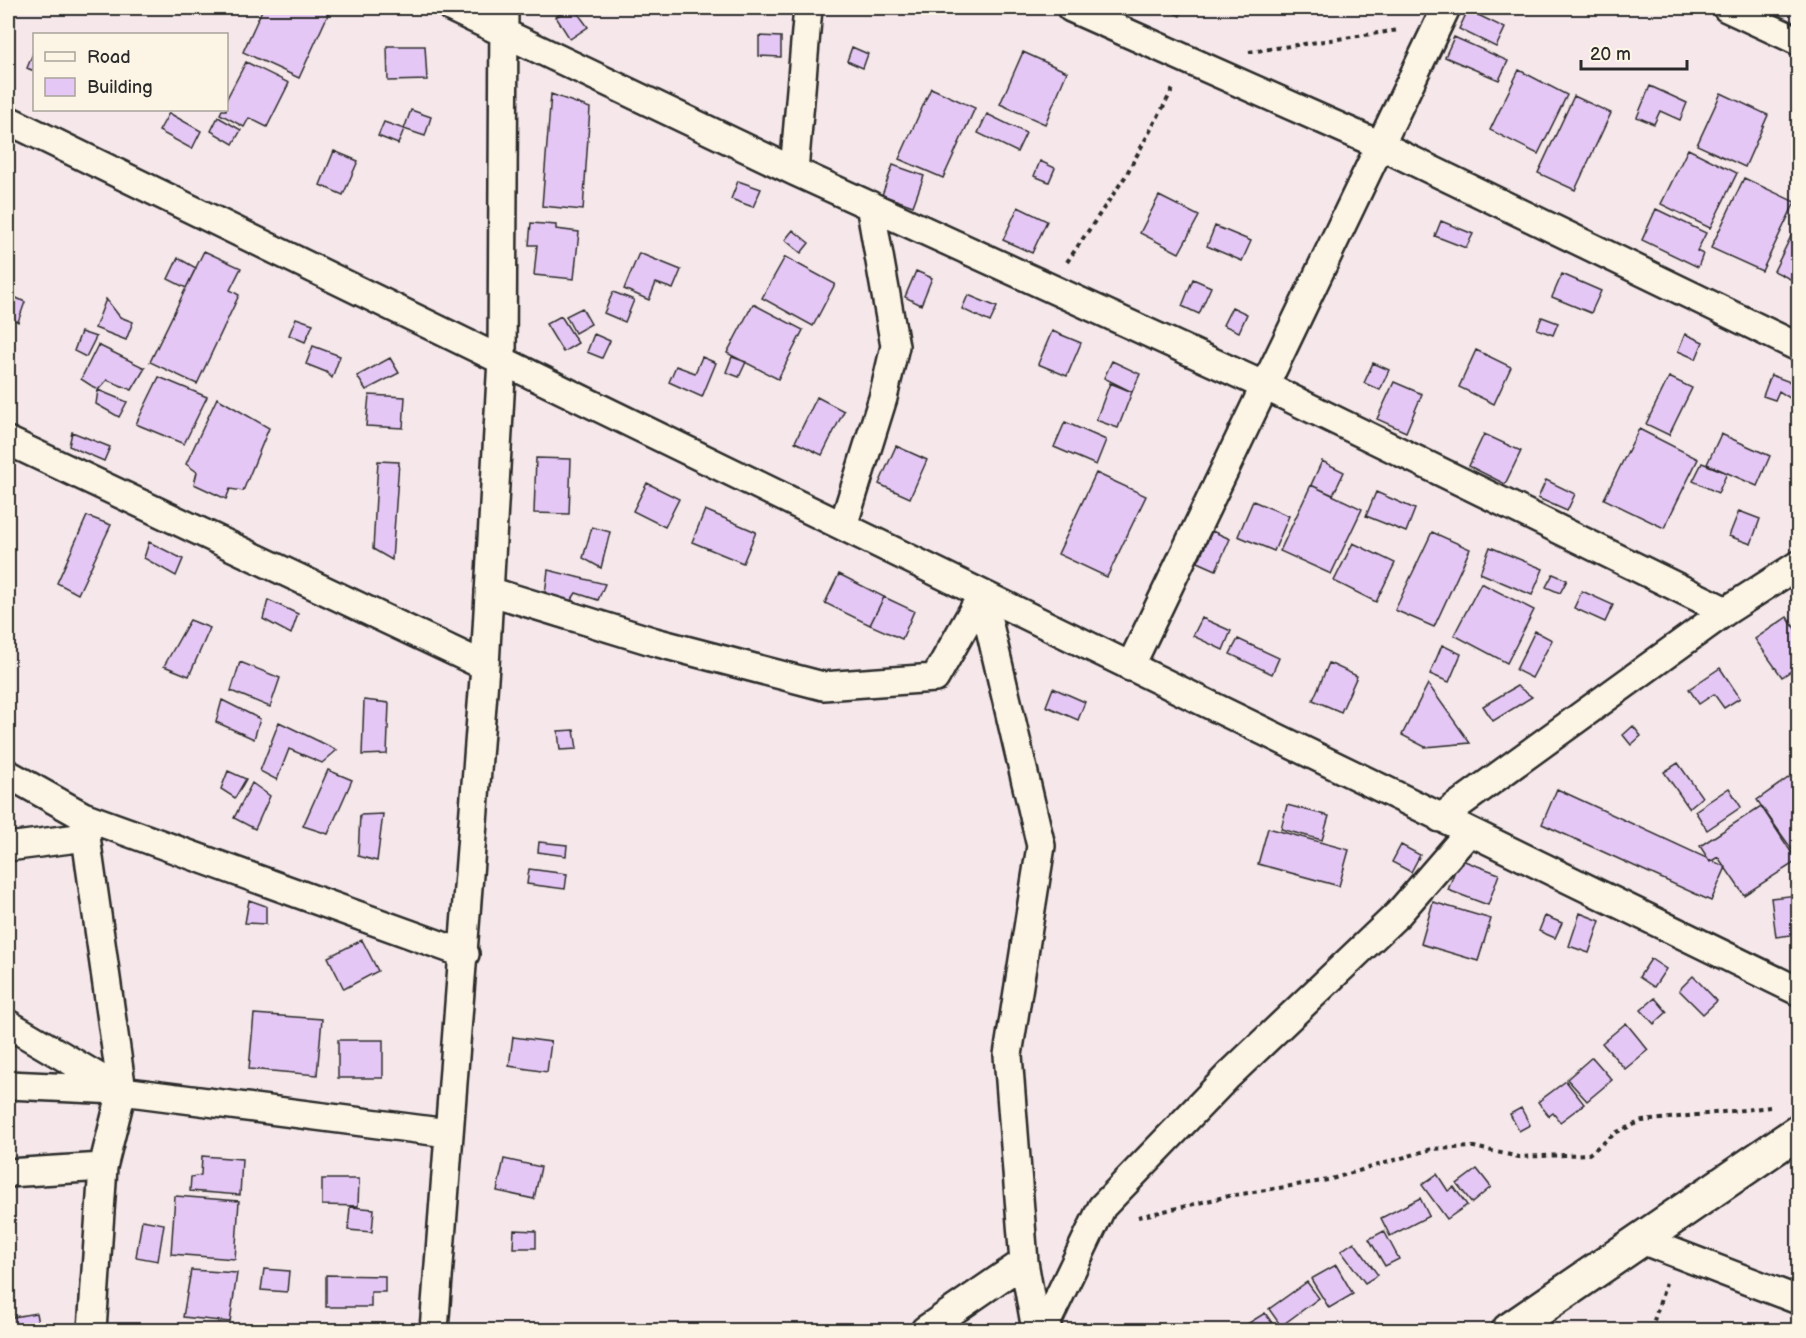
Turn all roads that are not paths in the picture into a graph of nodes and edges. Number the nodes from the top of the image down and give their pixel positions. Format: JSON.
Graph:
{"nodes":[{"id":1,"x":452,"y":8,"type":"edge"},
{"id":2,"x":808,"y":8,"type":"edge"},
{"id":3,"x":1071,"y":8,"type":"edge"},
{"id":4,"x":1727,"y":8,"type":"edge"},
{"id":5,"x":1441,"y":17,"type":"edge"},
{"id":6,"x":503,"y":20,"type":"edge"},
{"id":7,"x":1798,"y":41,"type":"edge"},
{"id":8,"x":8,"y":120,"type":"edge"},
{"id":9,"x":1380,"y":145,"type":"junction"},
{"id":10,"x":794,"y":171,"type":"junction"},
{"id":11,"x":870,"y":205,"type":"junction"},
{"id":12,"x":1798,"y":347,"type":"edge"},
{"id":13,"x":502,"y":359,"type":"junction"},
{"id":14,"x":1265,"y":386,"type":"junction"},
{"id":15,"x":8,"y":441,"type":"edge"},
{"id":16,"x":843,"y":526,"type":"junction"},
{"id":17,"x":1798,"y":565,"type":"edge"},
{"id":18,"x":489,"y":591,"type":"junction"},
{"id":19,"x":982,"y":595,"type":"junction"},
{"id":20,"x":1726,"y":611,"type":"junction"},
{"id":21,"x":485,"y":666,"type":"junction"},
{"id":22,"x":1130,"y":667,"type":"junction"},
{"id":23,"x":8,"y":774,"type":"edge"},
{"id":24,"x":1440,"y":818,"type":"junction"},
{"id":25,"x":85,"y":827,"type":"junction"},
{"id":26,"x":1469,"y":832,"type":"junction"},
{"id":27,"x":8,"y":847,"type":"edge"},
{"id":28,"x":465,"y":954,"type":"junction"},
{"id":29,"x":1798,"y":991,"type":"edge"},
{"id":30,"x":8,"y":1024,"type":"edge"},
{"id":31,"x":8,"y":1085,"type":"edge"},
{"id":32,"x":122,"y":1091,"type":"junction"},
{"id":33,"x":1789,"y":1120,"type":"edge"},
{"id":34,"x":447,"y":1133,"type":"junction"},
{"id":35,"x":103,"y":1167,"type":"junction"},
{"id":36,"x":8,"y":1173,"type":"edge"},
{"id":37,"x":1640,"y":1239,"type":"junction"},
{"id":38,"x":1023,"y":1262,"type":"junction"},
{"id":39,"x":1798,"y":1300,"type":"edge"},
{"id":40,"x":92,"y":1330,"type":"edge"},
{"id":41,"x":434,"y":1330,"type":"edge"},
{"id":42,"x":925,"y":1330,"type":"edge"},
{"id":43,"x":1036,"y":1330,"type":"edge"},
{"id":44,"x":1042,"y":1330,"type":"edge"},
{"id":45,"x":1509,"y":1330,"type":"edge"}],
"edges":[{"from":1,"to":6,"type":"street"},
{"from":2,"to":10,"type":"street"},
{"from":3,"to":9,"type":"street"},
{"from":4,"to":7,"type":"street"},
{"from":5,"to":9,"type":"street"},
{"from":6,"to":10,"type":"street"},
{"from":6,"to":13,"type":"street"},
{"from":8,"to":13,"type":"street"},
{"from":9,"to":12,"type":"street"},
{"from":9,"to":14,"type":"street"},
{"from":10,"to":11,"type":"street"},
{"from":11,"to":14,"type":"street"},
{"from":11,"to":16,"type":"street"},
{"from":13,"to":16,"type":"street"},
{"from":13,"to":18,"type":"street"},
{"from":14,"to":20,"type":"street"},
{"from":14,"to":22,"type":"street"},
{"from":15,"to":21,"type":"street"},
{"from":16,"to":19,"type":"street"},
{"from":17,"to":20,"type":"street"},
{"from":18,"to":19,"type":"street"},
{"from":18,"to":21,"type":"street"},
{"from":19,"to":22,"type":"street"},
{"from":19,"to":38,"type":"street"},
{"from":20,"to":24,"type":"street"},
{"from":21,"to":28,"type":"street"},
{"from":22,"to":24,"type":"street"},
{"from":23,"to":25,"type":"street"},
{"from":24,"to":26,"type":"street"},
{"from":25,"to":27,"type":"street"},
{"from":25,"to":28,"type":"street"},
{"from":25,"to":32,"type":"street"},
{"from":26,"to":29,"type":"street"},
{"from":26,"to":44,"type":"street"},
{"from":28,"to":34,"type":"street"},
{"from":30,"to":32,"type":"street"},
{"from":31,"to":32,"type":"street"},
{"from":32,"to":34,"type":"street"},
{"from":32,"to":35,"type":"street"},
{"from":33,"to":37,"type":"street"},
{"from":34,"to":41,"type":"street"},
{"from":35,"to":36,"type":"street"},
{"from":35,"to":40,"type":"street"},
{"from":37,"to":39,"type":"street"},
{"from":37,"to":45,"type":"street"},
{"from":38,"to":42,"type":"street"},
{"from":38,"to":43,"type":"street"}]}
